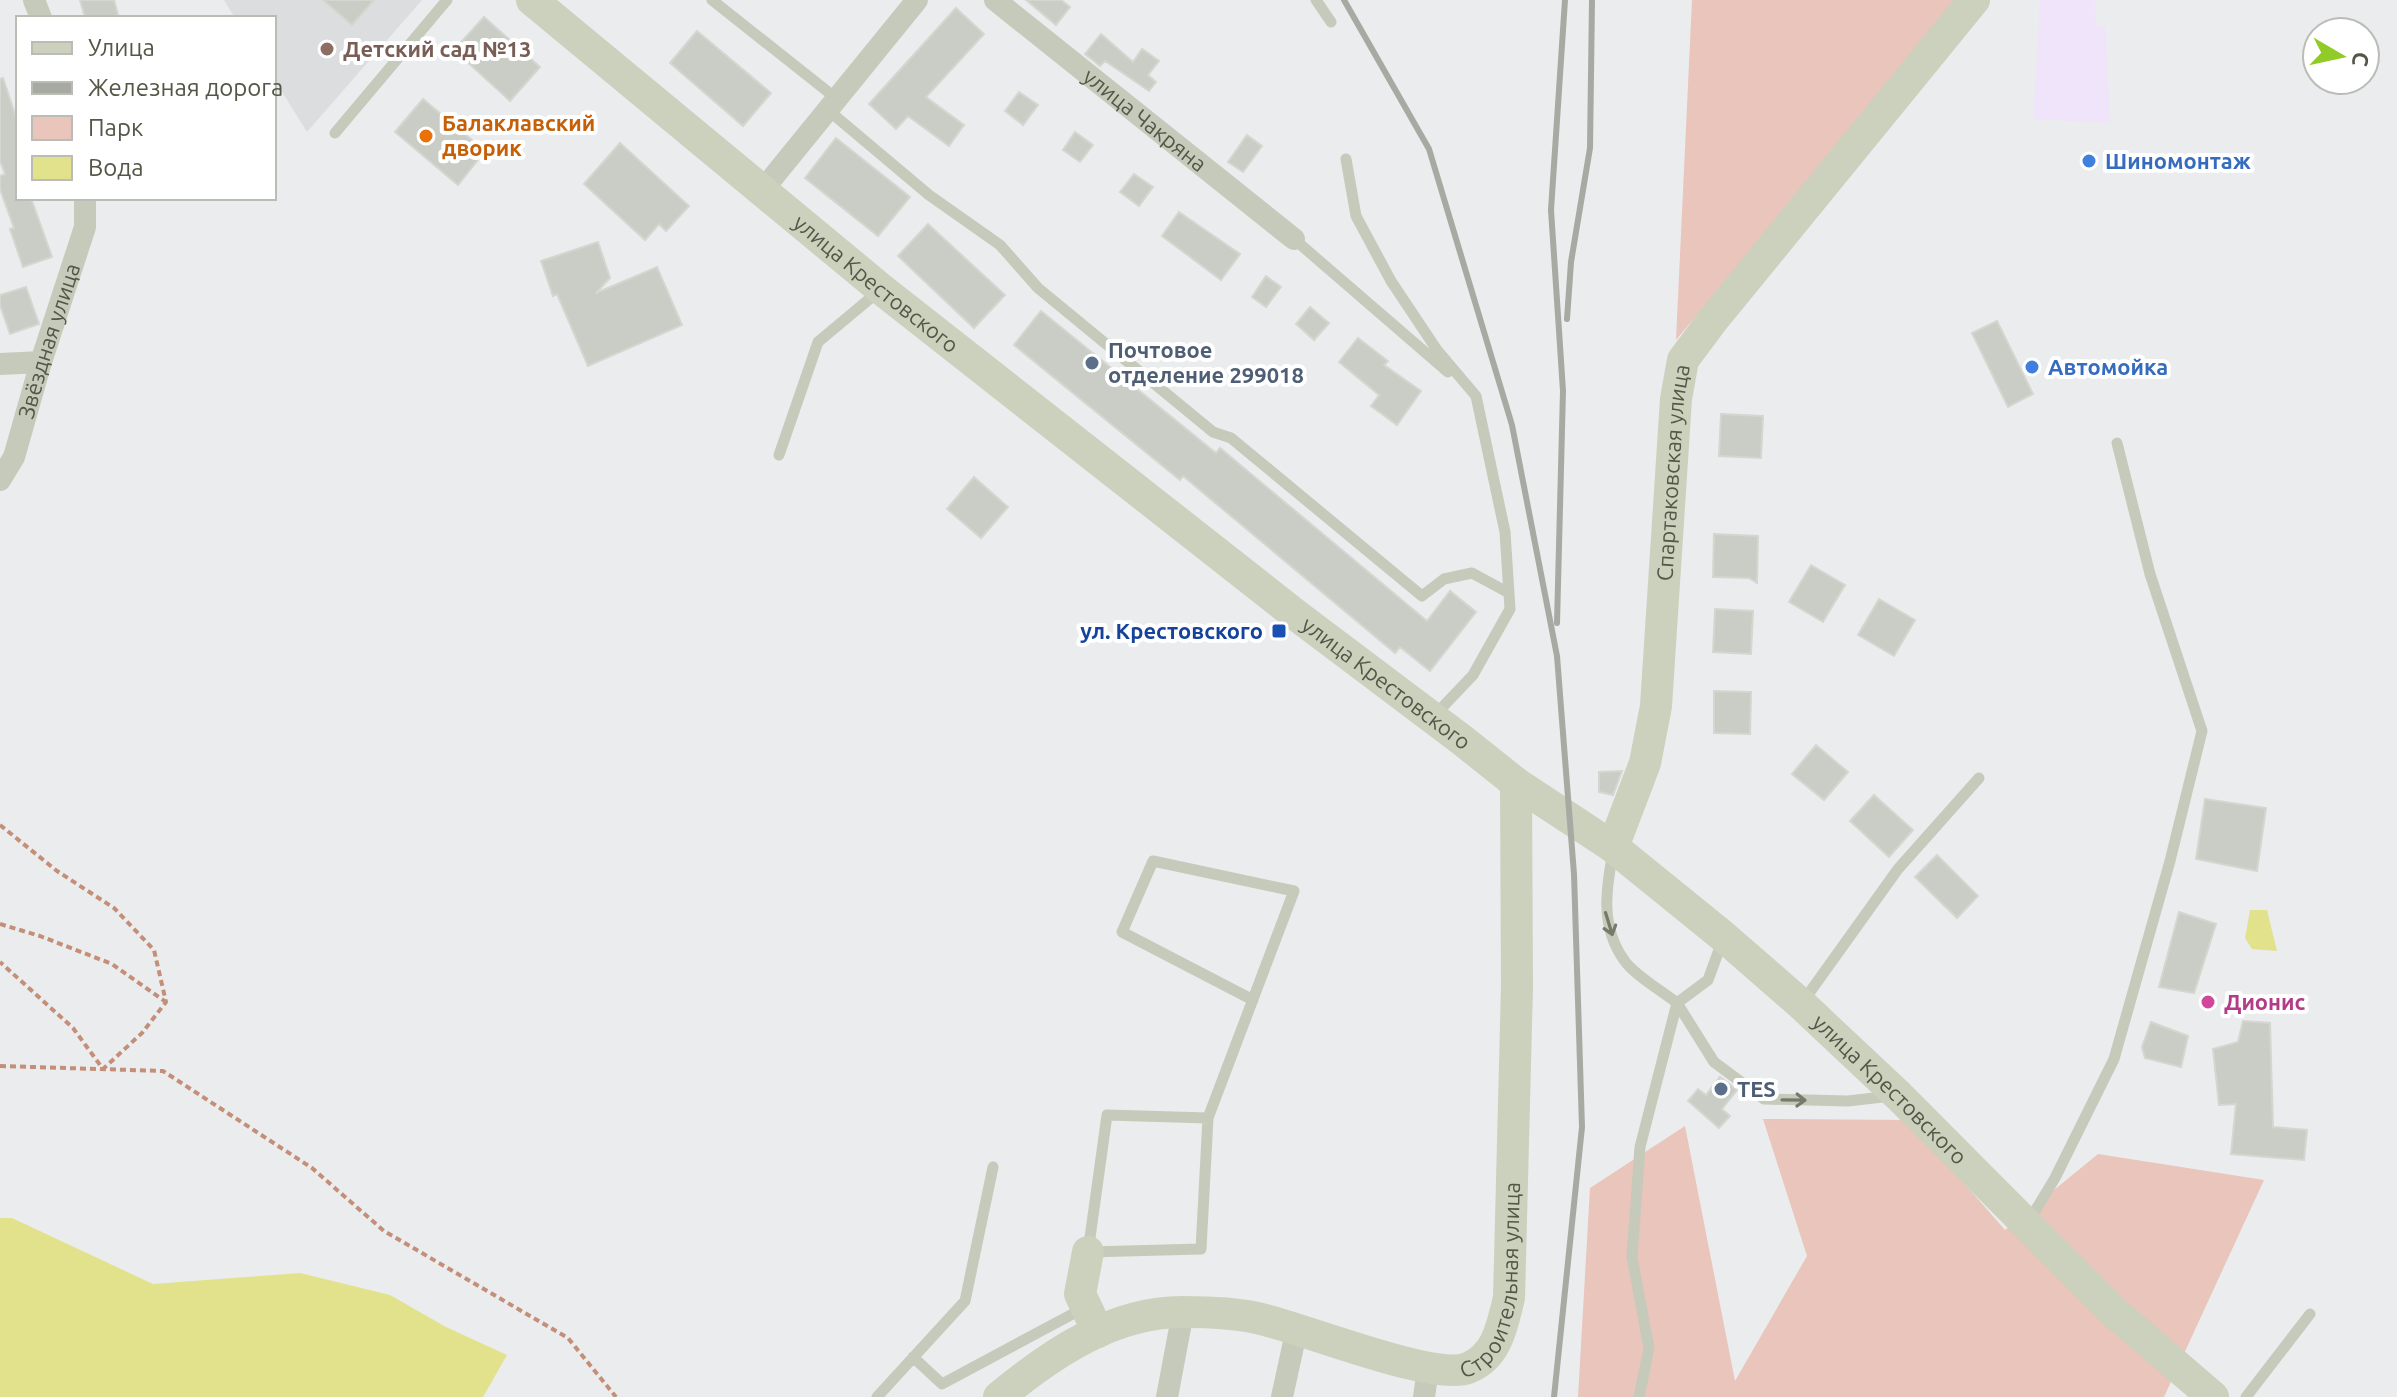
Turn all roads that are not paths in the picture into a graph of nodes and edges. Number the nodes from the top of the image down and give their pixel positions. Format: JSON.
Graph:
{"nodes":[{"id":1,"x":447,"y":0,"type":"edge"},
{"id":2,"x":532,"y":0,"type":"edge"},
{"id":3,"x":712,"y":0,"type":"edge"},
{"id":4,"x":917,"y":0,"type":"edge"},
{"id":5,"x":995,"y":0,"type":"edge"},
{"id":6,"x":1316,"y":0,"type":"edge"},
{"id":7,"x":1974,"y":0,"type":"edge"},
{"id":8,"x":1331,"y":22,"type":"dead end"},
{"id":9,"x":832,"y":104,"type":"junction"},
{"id":10,"x":335,"y":133,"type":"dead end"},
{"id":11,"x":1346,"y":159,"type":"dead end"},
{"id":12,"x":761,"y":192,"type":"junction"},
{"id":13,"x":85,"y":200,"type":"edge"},
{"id":14,"x":1294,"y":239,"type":"joint"},
{"id":15,"x":881,"y":289,"type":"junction"},
{"id":16,"x":41,"y":362,"type":"junction"},
{"id":17,"x":0,"y":364,"type":"edge"},
{"id":18,"x":1476,"y":396,"type":"junction"},
{"id":19,"x":2117,"y":443,"type":"dead end"},
{"id":20,"x":779,"y":455,"type":"dead end"},
{"id":21,"x":0,"y":480,"type":"edge"},
{"id":22,"x":1509,"y":593,"type":"junction"},
{"id":23,"x":1432,"y":719,"type":"junction"},
{"id":24,"x":1979,"y":778,"type":"dead end"},
{"id":25,"x":1516,"y":783,"type":"junction"},
{"id":26,"x":1613,"y":847,"type":"junction"},
{"id":27,"x":1724,"y":937,"type":"junction"},
{"id":28,"x":1253,"y":1000,"type":"junction"},
{"id":29,"x":1677,"y":1003,"type":"junction"},
{"id":30,"x":1801,"y":1004,"type":"junction"},
{"id":31,"x":1899,"y":1096,"type":"junction"},
{"id":32,"x":1208,"y":1118,"type":"junction"},
{"id":33,"x":993,"y":1167,"type":"dead end"},
{"id":34,"x":2027,"y":1224,"type":"junction"},
{"id":35,"x":1088,"y":1252,"type":"junction"},
{"id":36,"x":1183,"y":1312,"type":"junction"},
{"id":37,"x":2310,"y":1314,"type":"dead end"},
{"id":38,"x":1092,"y":1319,"type":"junction"},
{"id":39,"x":1297,"y":1328,"type":"junction"},
{"id":40,"x":913,"y":1357,"type":"junction"},
{"id":41,"x":1426,"y":1383,"type":"edge"},
{"id":42,"x":877,"y":1397,"type":"edge"},
{"id":43,"x":999,"y":1397,"type":"edge"},
{"id":44,"x":1167,"y":1397,"type":"edge"},
{"id":45,"x":1282,"y":1397,"type":"edge"},
{"id":46,"x":1639,"y":1397,"type":"edge"},
{"id":47,"x":2213,"y":1397,"type":"edge"},
{"id":48,"x":2246,"y":1397,"type":"edge"}],
"edges":[{"from":1,"to":10,"type":"lane"},
{"from":2,"to":12,"type":"main road","name":"улица Крестовского"},
{"from":3,"to":9,"type":"lane"},
{"from":4,"to":9,"type":"street"},
{"from":5,"to":14,"type":"street","name":"улица Чакряна"},
{"from":6,"to":8,"type":"lane"},
{"from":7,"to":26,"type":"main road","name":"Спартаковская улица"},
{"from":9,"to":12,"type":"street"},
{"from":9,"to":22,"type":"lane"},
{"from":11,"to":18,"type":"lane"},
{"from":12,"to":15,"type":"main road","name":"улица Крестовского"},
{"from":13,"to":16,"type":"street","name":"Звёздная улица"},
{"from":14,"to":18,"type":"lane"},
{"from":15,"to":20,"type":"lane"},
{"from":15,"to":23,"type":"main road","name":"улица Крестовского"},
{"from":16,"to":17,"type":"street"},
{"from":16,"to":21,"type":"street","name":"Звёздная улица"},
{"from":18,"to":22,"type":"lane"},
{"from":19,"to":34,"type":"lane"},
{"from":22,"to":23,"type":"lane"},
{"from":23,"to":25,"type":"main road","name":"улица Крестовского"},
{"from":24,"to":30,"type":"lane"},
{"from":25,"to":26,"type":"main road","name":"улица Крестовского"},
{"from":25,"to":41,"type":"main road","name":"Строительная улица"},
{"from":26,"to":27,"type":"main road","name":"улица Крестовского"},
{"from":26,"to":29,"type":"lane","one_way":true},
{"from":27,"to":29,"type":"lane"},
{"from":27,"to":30,"type":"main road","name":"улица Крестовского"},
{"from":28,"to":28,"type":"lane"},
{"from":28,"to":32,"type":"lane"},
{"from":29,"to":31,"type":"lane","one_way":true},
{"from":29,"to":46,"type":"lane"},
{"from":30,"to":31,"type":"main road","name":"улица Крестовского"},
{"from":31,"to":34,"type":"main road","name":"улица Крестовского"},
{"from":32,"to":35,"type":"lane"},
{"from":32,"to":35,"type":"lane"},
{"from":33,"to":40,"type":"lane"},
{"from":34,"to":47,"type":"main road","name":"улица Крестовского"},
{"from":35,"to":38,"type":"main road"},
{"from":36,"to":38,"type":"main road","name":"Строительная улица"},
{"from":36,"to":39,"type":"main road","name":"Строительная улица"},
{"from":36,"to":44,"type":"street"},
{"from":37,"to":48,"type":"lane"},
{"from":38,"to":40,"type":"lane"},
{"from":38,"to":43,"type":"main road","name":"Строительная улица"},
{"from":39,"to":41,"type":"main road","name":"Строительная улица"},
{"from":39,"to":45,"type":"street"},
{"from":40,"to":42,"type":"lane"}]}
